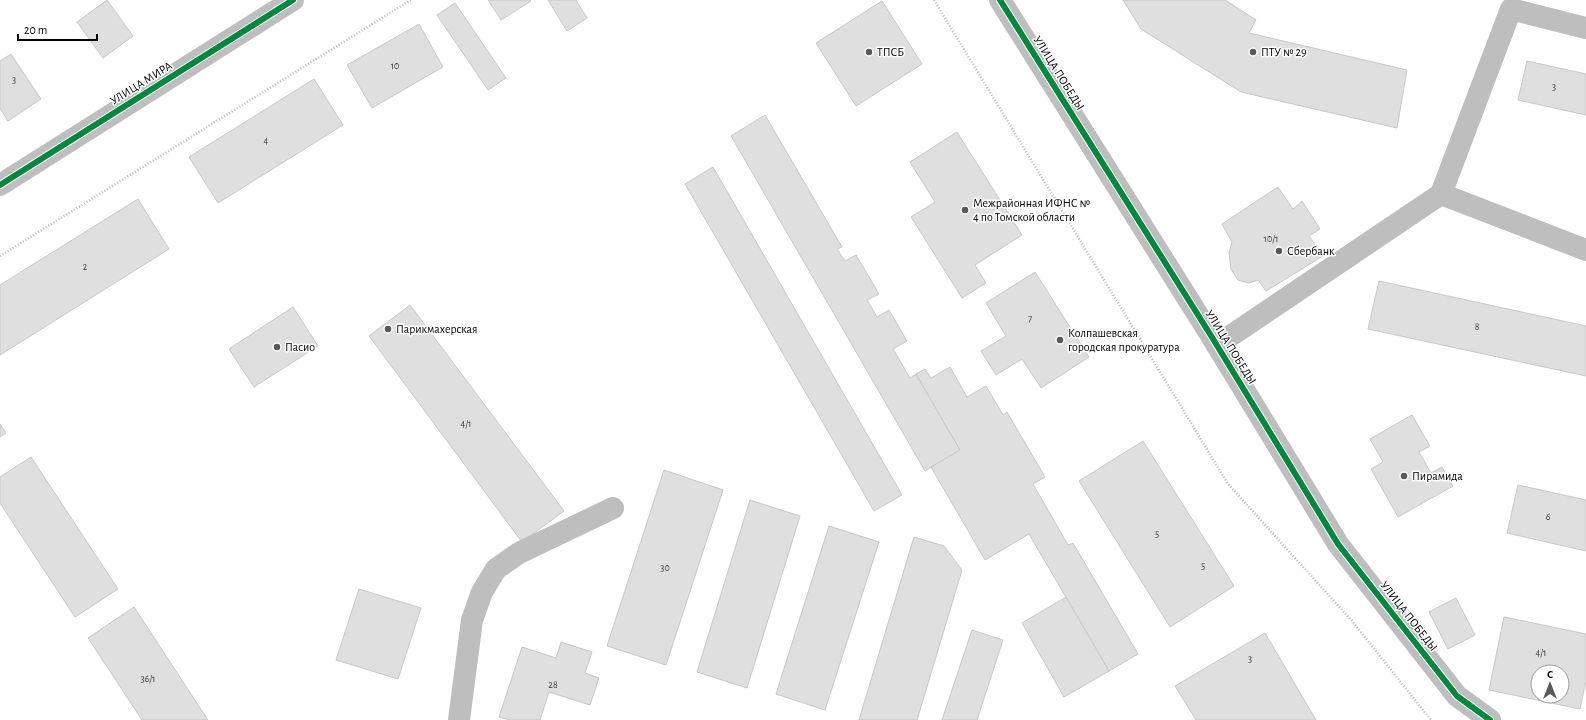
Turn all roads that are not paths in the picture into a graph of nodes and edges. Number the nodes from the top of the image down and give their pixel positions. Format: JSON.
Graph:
{"nodes":[{"id":1,"x":293,"y":0,"type":"edge"},
{"id":2,"x":1000,"y":0,"type":"edge"},
{"id":3,"x":1586,"y":28,"type":"edge"},
{"id":4,"x":0,"y":185,"type":"edge"},
{"id":5,"x":1441,"y":194,"type":"junction"},
{"id":6,"x":1586,"y":250,"type":"edge"},
{"id":7,"x":1217,"y":345,"type":"junction"},
{"id":8,"x":613,"y":508,"type":"dead end"},
{"id":9,"x":459,"y":720,"type":"edge"},
{"id":10,"x":1490,"y":720,"type":"edge"}],
"edges":[{"from":1,"to":4,"type":"street","name":"УЛИЦА МИРА"},
{"from":2,"to":7,"type":"street","name":"УЛИЦА ПОБЕДЫ"},
{"from":3,"to":5,"type":"street"},
{"from":5,"to":6,"type":"street"},
{"from":5,"to":7,"type":"street"},
{"from":7,"to":10,"type":"street","name":"УЛИЦА ПОБЕДЫ"},
{"from":8,"to":9,"type":"street"}]}
